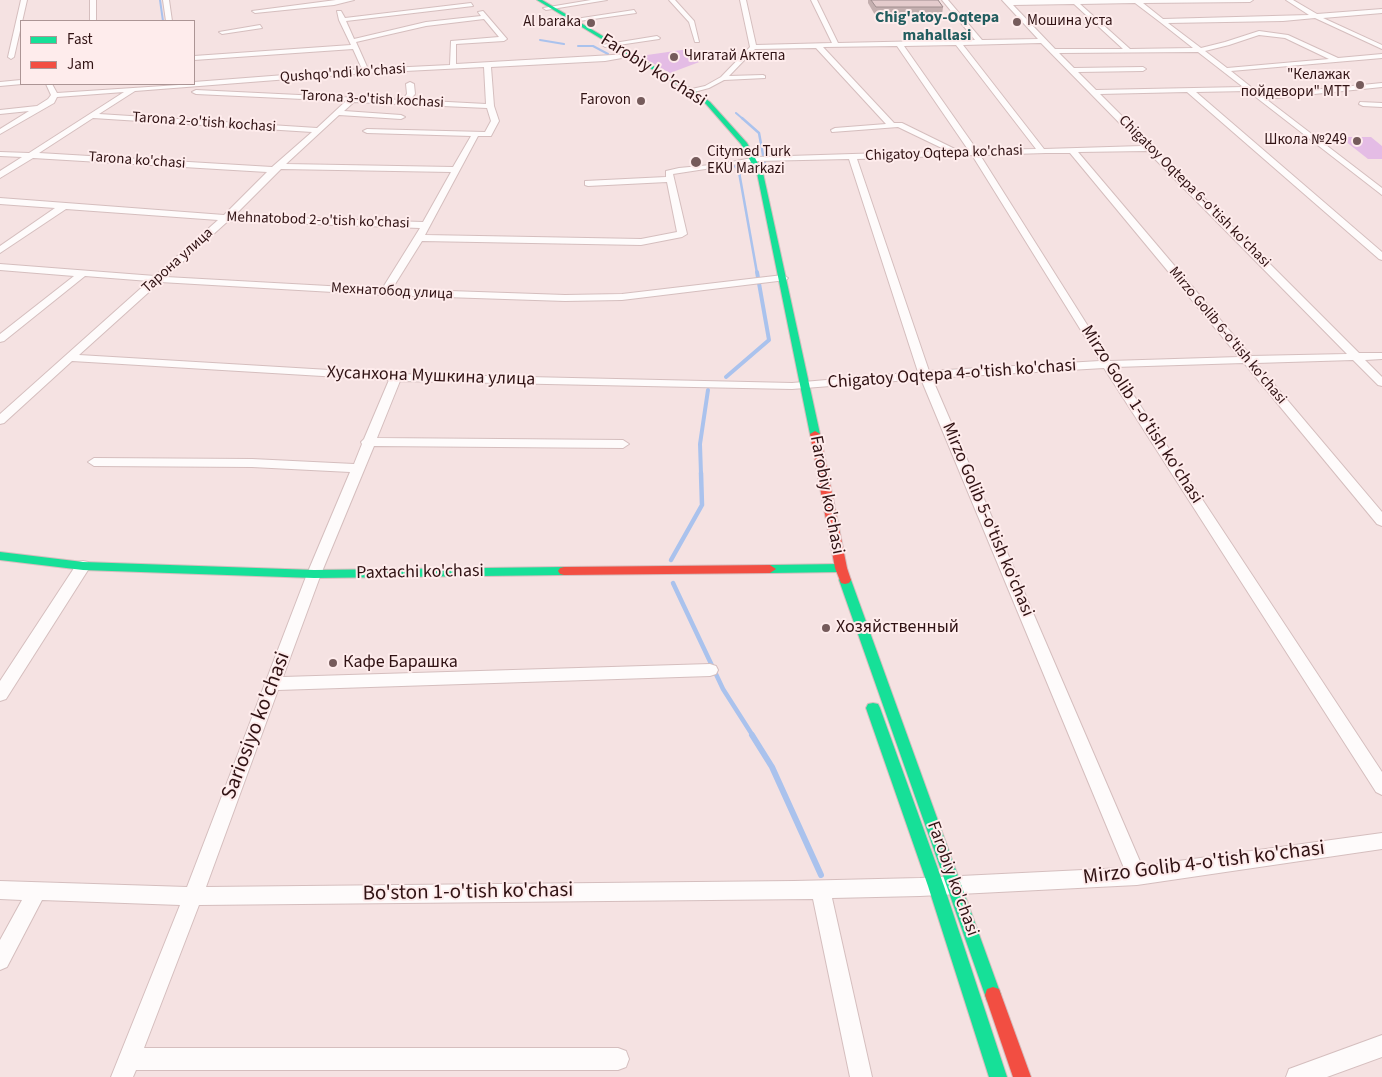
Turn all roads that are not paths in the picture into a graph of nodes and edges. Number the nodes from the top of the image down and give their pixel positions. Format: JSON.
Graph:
{"nodes":[{"id":1,"x":24,"y":0,"type":"edge"},
{"id":2,"x":94,"y":0,"type":"edge"},
{"id":3,"x":166,"y":0,"type":"edge"},
{"id":4,"x":351,"y":0,"type":"edge"},
{"id":5,"x":532,"y":0,"type":"edge"},
{"id":6,"x":604,"y":0,"type":"edge"},
{"id":7,"x":672,"y":0,"type":"edge"},
{"id":8,"x":743,"y":0,"type":"edge"},
{"id":9,"x":814,"y":0,"type":"edge"},
{"id":10,"x":944,"y":0,"type":"edge"},
{"id":11,"x":1250,"y":0,"type":"edge"},
{"id":12,"x":1289,"y":0,"type":"edge"},
{"id":13,"x":1137,"y":1,"type":"edge"},
{"id":14,"x":334,"y":2,"type":"edge"},
{"id":15,"x":469,"y":2,"type":"edge"},
{"id":16,"x":1007,"y":2,"type":"edge"},
{"id":17,"x":1078,"y":2,"type":"edge"},
{"id":18,"x":545,"y":5,"type":"edge"},
{"id":19,"x":1382,"y":11,"type":"edge"},
{"id":20,"x":634,"y":12,"type":"dead end"},
{"id":21,"x":1315,"y":16,"type":"junction"},
{"id":22,"x":487,"y":17,"type":"junction"},
{"id":23,"x":93,"y":20,"type":"edge"},
{"id":24,"x":169,"y":20,"type":"edge"},
{"id":25,"x":342,"y":20,"type":"junction"},
{"id":26,"x":572,"y":20,"type":"junction"},
{"id":27,"x":1162,"y":21,"type":"junction"},
{"id":28,"x":222,"y":32,"type":"dead end"},
{"id":29,"x":657,"y":38,"type":"dead end"},
{"id":30,"x":1382,"y":38,"type":"edge"},
{"id":31,"x":342,"y":39,"type":"dead end"},
{"id":32,"x":1365,"y":39,"type":"junction"},
{"id":33,"x":697,"y":41,"type":"dead end"},
{"id":34,"x":1043,"y":41,"type":"junction"},
{"id":35,"x":353,"y":42,"type":"junction"},
{"id":36,"x":980,"y":42,"type":"junction"},
{"id":37,"x":958,"y":43,"type":"junction"},
{"id":38,"x":608,"y":44,"type":"junction"},
{"id":39,"x":899,"y":44,"type":"junction"},
{"id":40,"x":818,"y":46,"type":"junction"},
{"id":41,"x":836,"y":46,"type":"junction"},
{"id":42,"x":752,"y":47,"type":"junction"},
{"id":43,"x":1382,"y":47,"type":"edge"},
{"id":44,"x":1200,"y":50,"type":"junction"},
{"id":45,"x":1053,"y":51,"type":"junction"},
{"id":46,"x":1129,"y":51,"type":"junction"},
{"id":47,"x":20,"y":56,"type":"edge"},
{"id":48,"x":628,"y":56,"type":"junction"},
{"id":49,"x":1382,"y":56,"type":"edge"},
{"id":50,"x":195,"y":58,"type":"edge"},
{"id":51,"x":1337,"y":60,"type":"junction"},
{"id":52,"x":546,"y":61,"type":"junction"},
{"id":53,"x":487,"y":65,"type":"junction"},
{"id":54,"x":453,"y":67,"type":"junction"},
{"id":55,"x":1144,"y":69,"type":"dead end"},
{"id":56,"x":549,"y":70,"type":"dead end"},
{"id":57,"x":1074,"y":70,"type":"junction"},
{"id":58,"x":1225,"y":70,"type":"junction"},
{"id":59,"x":366,"y":71,"type":"junction"},
{"id":60,"x":763,"y":77,"type":"dead end"},
{"id":61,"x":723,"y":78,"type":"junction"},
{"id":62,"x":746,"y":78,"type":"junction"},
{"id":63,"x":773,"y":81,"type":"dead end"},
{"id":64,"x":20,"y":82,"type":"edge"},
{"id":65,"x":0,"y":84,"type":"edge"},
{"id":66,"x":195,"y":84,"type":"edge"},
{"id":67,"x":410,"y":84,"type":"dead end"},
{"id":68,"x":50,"y":85,"type":"edge"},
{"id":69,"x":186,"y":85,"type":"edge"},
{"id":70,"x":1382,"y":85,"type":"edge"},
{"id":71,"x":134,"y":89,"type":"junction"},
{"id":72,"x":1249,"y":89,"type":"junction"},
{"id":73,"x":1189,"y":90,"type":"junction"},
{"id":74,"x":689,"y":92,"type":"junction"},
{"id":75,"x":1096,"y":92,"type":"junction"},
{"id":76,"x":55,"y":94,"type":"junction"},
{"id":77,"x":1260,"y":97,"type":"junction"},
{"id":78,"x":353,"y":99,"type":"junction"},
{"id":79,"x":404,"y":102,"type":"junction"},
{"id":80,"x":1363,"y":104,"type":"dead end"},
{"id":81,"x":1382,"y":105,"type":"edge"},
{"id":82,"x":490,"y":106,"type":"junction"},
{"id":83,"x":43,"y":107,"type":"junction"},
{"id":84,"x":0,"y":112,"type":"edge"},
{"id":85,"x":336,"y":113,"type":"junction"},
{"id":86,"x":92,"y":116,"type":"junction"},
{"id":87,"x":401,"y":117,"type":"dead end"},
{"id":88,"x":892,"y":126,"type":"junction"},
{"id":89,"x":317,"y":130,"type":"junction"},
{"id":90,"x":836,"y":130,"type":"dead end"},
{"id":91,"x":0,"y":132,"type":"edge"},
{"id":92,"x":367,"y":132,"type":"dead end"},
{"id":93,"x":475,"y":135,"type":"junction"},
{"id":94,"x":1151,"y":148,"type":"junction"},
{"id":95,"x":1073,"y":151,"type":"junction"},
{"id":96,"x":1043,"y":152,"type":"junction"},
{"id":97,"x":0,"y":154,"type":"edge"},
{"id":98,"x":959,"y":154,"type":"junction"},
{"id":99,"x":975,"y":154,"type":"junction"},
{"id":100,"x":31,"y":155,"type":"junction"},
{"id":101,"x":852,"y":157,"type":"junction"},
{"id":102,"x":746,"y":162,"type":"junction"},
{"id":103,"x":276,"y":168,"type":"junction"},
{"id":104,"x":456,"y":170,"type":"junction"},
{"id":105,"x":0,"y":175,"type":"edge"},
{"id":106,"x":670,"y":179,"type":"junction"},
{"id":107,"x":588,"y":183,"type":"dead end"},
{"id":108,"x":1382,"y":192,"type":"edge"},
{"id":109,"x":0,"y":201,"type":"edge"},
{"id":110,"x":64,"y":206,"type":"junction"},
{"id":111,"x":226,"y":218,"type":"junction"},
{"id":112,"x":426,"y":225,"type":"junction"},
{"id":113,"x":419,"y":238,"type":"junction"},
{"id":114,"x":0,"y":250,"type":"edge"},
{"id":115,"x":1382,"y":257,"type":"edge"},
{"id":116,"x":0,"y":267,"type":"edge"},
{"id":117,"x":82,"y":274,"type":"junction"},
{"id":118,"x":778,"y":279,"type":"junction"},
{"id":119,"x":157,"y":280,"type":"junction"},
{"id":120,"x":385,"y":292,"type":"junction"},
{"id":121,"x":0,"y":339,"type":"edge"},
{"id":122,"x":785,"y":348,"type":"dead end"},
{"id":123,"x":1355,"y":356,"type":"junction"},
{"id":124,"x":1382,"y":356,"type":"edge"},
{"id":125,"x":71,"y":358,"type":"junction"},
{"id":126,"x":1247,"y":360,"type":"junction"},
{"id":127,"x":1107,"y":364,"type":"junction"},
{"id":128,"x":925,"y":375,"type":"junction"},
{"id":129,"x":396,"y":377,"type":"junction"},
{"id":130,"x":1382,"y":384,"type":"edge"},
{"id":131,"x":792,"y":386,"type":"joint"},
{"id":132,"x":805,"y":386,"type":"junction"},
{"id":133,"x":0,"y":420,"type":"edge"},
{"id":134,"x":367,"y":442,"type":"junction"},
{"id":135,"x":623,"y":444,"type":"dead end"},
{"id":136,"x":94,"y":462,"type":"dead end"},
{"id":137,"x":357,"y":468,"type":"junction"},
{"id":138,"x":1382,"y":521,"type":"edge"},
{"id":139,"x":824,"y":555,"type":"dead end"},
{"id":140,"x":0,"y":556,"type":"edge"},
{"id":141,"x":82,"y":566,"type":"junction"},
{"id":142,"x":841,"y":568,"type":"junction"},
{"id":143,"x":314,"y":574,"type":"junction"},
{"id":144,"x":828,"y":574,"type":"junction"},
{"id":145,"x":710,"y":670,"type":"dead end"},
{"id":146,"x":272,"y":684,"type":"junction"},
{"id":147,"x":0,"y":694,"type":"edge"},
{"id":148,"x":870,"y":697,"type":"dead end"},
{"id":149,"x":1382,"y":787,"type":"edge"},
{"id":150,"x":1382,"y":841,"type":"edge"},
{"id":151,"x":1137,"y":876,"type":"junction"},
{"id":152,"x":955,"y":885,"type":"junction"},
{"id":153,"x":936,"y":886,"type":"junction"},
{"id":154,"x":0,"y":890,"type":"edge"},
{"id":155,"x":821,"y":890,"type":"junction"},
{"id":156,"x":37,"y":891,"type":"junction"},
{"id":157,"x":193,"y":896,"type":"junction"},
{"id":158,"x":0,"y":960,"type":"edge"},
{"id":159,"x":1382,"y":1046,"type":"edge"},
{"id":160,"x":618,"y":1059,"type":"dead end"},
{"id":161,"x":126,"y":1068,"type":"edge"},
{"id":162,"x":861,"y":1077,"type":"edge"},
{"id":163,"x":998,"y":1077,"type":"edge"},
{"id":164,"x":1022,"y":1077,"type":"edge"},
{"id":165,"x":1296,"y":1077,"type":"edge"}],
"edges":[{"from":1,"to":47,"type":"street"},
{"from":2,"to":23,"type":"street"},
{"from":3,"to":24,"type":"street"},
{"from":4,"to":14,"type":"street"},
{"from":5,"to":18,"type":"main road","name":"Farobiy ko'chasi"},
{"from":6,"to":18,"type":"street"},
{"from":7,"to":33,"type":"street"},
{"from":8,"to":42,"type":"street"},
{"from":9,"to":41,"type":"street"},
{"from":10,"to":36,"type":"street"},
{"from":11,"to":13,"type":"street"},
{"from":12,"to":21,"type":"street"},
{"from":13,"to":17,"type":"street"},
{"from":13,"to":27,"type":"street"},
{"from":14,"to":25,"type":"street"},
{"from":14,"to":28,"type":"street"},
{"from":15,"to":22,"type":"street"},
{"from":15,"to":25,"type":"street"},
{"from":16,"to":17,"type":"street"},
{"from":16,"to":34,"type":"street","name":"Chigatoy Oqtepa 6-o'tish ko'chasi"},
{"from":17,"to":46,"type":"street"},
{"from":18,"to":26,"type":"main road","name":"Farobiy ko'chasi"},
{"from":18,"to":38,"type":"main road","name":"Farobiy ko'chasi"},
{"from":19,"to":21,"type":"street"},
{"from":20,"to":26,"type":"street"},
{"from":21,"to":27,"type":"street"},
{"from":21,"to":32,"type":"street"},
{"from":22,"to":35,"type":"street"},
{"from":22,"to":54,"type":"street"},
{"from":25,"to":35,"type":"street"},
{"from":26,"to":38,"type":"main road","name":"Farobiy ko'chasi"},
{"from":27,"to":44,"type":"street"},
{"from":29,"to":38,"type":"street"},
{"from":30,"to":32,"type":"street"},
{"from":31,"to":35,"type":"street"},
{"from":32,"to":43,"type":"street"},
{"from":34,"to":36,"type":"street"},
{"from":34,"to":45,"type":"street","name":"Chigatoy Oqtepa 6-o'tish ko'chasi"},
{"from":35,"to":50,"type":"street"},
{"from":35,"to":59,"type":"street"},
{"from":36,"to":37,"type":"street"},
{"from":37,"to":39,"type":"street"},
{"from":37,"to":96,"type":"street"},
{"from":38,"to":48,"type":"main road","name":"Farobiy ko'chasi"},
{"from":39,"to":41,"type":"street"},
{"from":39,"to":99,"type":"street","name":"Mirzo Golib 1-o'tish ko'chasi"},
{"from":40,"to":41,"type":"street"},
{"from":40,"to":42,"type":"street"},
{"from":40,"to":88,"type":"street"},
{"from":42,"to":61,"type":"street"},
{"from":44,"to":46,"type":"street"},
{"from":44,"to":51,"type":"street"},
{"from":44,"to":58,"type":"street"},
{"from":45,"to":46,"type":"street"},
{"from":45,"to":57,"type":"street","name":"Chigatoy Oqtepa 6-o'tish ko'chasi"},
{"from":48,"to":52,"type":"street","name":"Qushqo'ndi ko'chasi"},
{"from":48,"to":74,"type":"main road","name":"Farobiy ko'chasi"},
{"from":49,"to":51,"type":"street"},
{"from":51,"to":58,"type":"street"},
{"from":52,"to":53,"type":"street","name":"Qushqo'ndi ko'chasi"},
{"from":52,"to":56,"type":"street"},
{"from":53,"to":54,"type":"street","name":"Qushqo'ndi ko'chasi"},
{"from":53,"to":82,"type":"street"},
{"from":54,"to":59,"type":"street","name":"Qushqo'ndi ko'chasi"},
{"from":55,"to":57,"type":"street"},
{"from":57,"to":75,"type":"street","name":"Chigatoy Oqtepa 6-o'tish ko'chasi"},
{"from":58,"to":72,"type":"street"},
{"from":59,"to":66,"type":"street","name":"Qushqo'ndi ko'chasi"},
{"from":60,"to":62,"type":"street"},
{"from":61,"to":62,"type":"street"},
{"from":61,"to":74,"type":"street"},
{"from":62,"to":63,"type":"street"},
{"from":64,"to":65,"type":"street"},
{"from":67,"to":79,"type":"street"},
{"from":68,"to":76,"type":"street"},
{"from":69,"to":71,"type":"street","name":"Qushqo'ndi ko'chasi"},
{"from":70,"to":77,"type":"street"},
{"from":71,"to":76,"type":"street","name":"Qushqo'ndi ko'chasi"},
{"from":71,"to":78,"type":"street","name":"Tarona 3-o'tish kochasi"},
{"from":71,"to":86,"type":"street"},
{"from":72,"to":73,"type":"street"},
{"from":72,"to":77,"type":"street"},
{"from":73,"to":75,"type":"street"},
{"from":73,"to":115,"type":"street"},
{"from":74,"to":102,"type":"main road","name":"Farobiy ko'chasi"},
{"from":75,"to":94,"type":"street","name":"Chigatoy Oqtepa 6-o'tish ko'chasi"},
{"from":76,"to":83,"type":"street"},
{"from":77,"to":108,"type":"street"},
{"from":78,"to":79,"type":"street","name":"Tarona 3-o'tish kochasi"},
{"from":78,"to":85,"type":"street","name":"Тарона улица"},
{"from":79,"to":82,"type":"street","name":"Tarona 3-o'tish kochasi"},
{"from":80,"to":81,"type":"street"},
{"from":82,"to":93,"type":"street"},
{"from":83,"to":84,"type":"street"},
{"from":83,"to":91,"type":"street"},
{"from":85,"to":87,"type":"street"},
{"from":85,"to":89,"type":"street","name":"Тарона улица"},
{"from":86,"to":89,"type":"street","name":"Tarona 2-o'tish kochasi"},
{"from":86,"to":100,"type":"street"},
{"from":88,"to":90,"type":"street"},
{"from":88,"to":98,"type":"street"},
{"from":89,"to":103,"type":"street","name":"Тарона улица"},
{"from":92,"to":93,"type":"street"},
{"from":93,"to":104,"type":"street"},
{"from":94,"to":95,"type":"street","name":"Chigatoy Oqtepa ko'chasi"},
{"from":94,"to":123,"type":"street","name":"Chigatoy Oqtepa 6-o'tish ko'chasi"},
{"from":95,"to":96,"type":"street","name":"Chigatoy Oqtepa ko'chasi"},
{"from":95,"to":126,"type":"street","name":"Mirzo Golib 6-o'tish ko'chasi"},
{"from":96,"to":99,"type":"street","name":"Chigatoy Oqtepa ko'chasi"},
{"from":97,"to":100,"type":"street","name":"Tarona ko'chasi"},
{"from":98,"to":99,"type":"street","name":"Chigatoy Oqtepa ko'chasi"},
{"from":98,"to":101,"type":"street","name":"Chigatoy Oqtepa ko'chasi"},
{"from":99,"to":127,"type":"street","name":"Mirzo Golib 1-o'tish ko'chasi"},
{"from":100,"to":103,"type":"street","name":"Tarona ko'chasi"},
{"from":100,"to":105,"type":"street"},
{"from":101,"to":102,"type":"street","name":"Chigatoy Oqtepa ko'chasi"},
{"from":101,"to":128,"type":"street","name":"Mirzo Golib 5-o'tish ko'chasi"},
{"from":102,"to":106,"type":"street","name":"Chigatoy Oqtepa ko'chasi"},
{"from":102,"to":118,"type":"main road","name":"Farobiy ko'chasi"},
{"from":103,"to":104,"type":"street","name":"Tarona ko'chasi"},
{"from":103,"to":111,"type":"street","name":"Тарона улица"},
{"from":104,"to":112,"type":"street"},
{"from":106,"to":107,"type":"street"},
{"from":106,"to":113,"type":"street"},
{"from":109,"to":110,"type":"street","name":"Mehnatobod 2-o'tish ko'chasi"},
{"from":110,"to":111,"type":"street","name":"Mehnatobod 2-o'tish ko'chasi"},
{"from":110,"to":114,"type":"street"},
{"from":111,"to":112,"type":"street","name":"Mehnatobod 2-o'tish ko'chasi"},
{"from":111,"to":119,"type":"street","name":"Тарона улица"},
{"from":112,"to":113,"type":"street"},
{"from":113,"to":120,"type":"street"},
{"from":116,"to":117,"type":"street","name":"Мехнатобод улица"},
{"from":117,"to":119,"type":"street","name":"Мехнатобод улица"},
{"from":117,"to":121,"type":"street"},
{"from":118,"to":120,"type":"street","name":"Мехнатобод улица"},
{"from":118,"to":122,"type":"main road","name":"Farobiy ko'chasi"},
{"from":118,"to":132,"type":"main road","name":"Farobiy ko'chasi"},
{"from":119,"to":120,"type":"street","name":"Мехнатобод улица"},
{"from":119,"to":125,"type":"street","name":"Тарона улица"},
{"from":123,"to":124,"type":"street","name":"Chigatoy Oqtepa 4-o'tish ko'chasi"},
{"from":123,"to":126,"type":"street","name":"Chigatoy Oqtepa 4-o'tish ko'chasi"},
{"from":123,"to":130,"type":"street","name":"Chigatoy Oqtepa 6-o'tish ko'chasi"},
{"from":125,"to":129,"type":"street","name":"Хусанхона Мушкина улица"},
{"from":125,"to":133,"type":"street","name":"Тарона улица"},
{"from":126,"to":127,"type":"street","name":"Chigatoy Oqtepa 4-o'tish ko'chasi"},
{"from":126,"to":138,"type":"street","name":"Mirzo Golib 6-o'tish ko'chasi"},
{"from":127,"to":128,"type":"street","name":"Chigatoy Oqtepa 4-o'tish ko'chasi"},
{"from":127,"to":149,"type":"street","name":"Mirzo Golib 1-o'tish ko'chasi"},
{"from":128,"to":132,"type":"street","name":"Chigatoy Oqtepa 4-o'tish ko'chasi"},
{"from":128,"to":151,"type":"street","name":"Mirzo Golib 5-o'tish ko'chasi"},
{"from":129,"to":131,"type":"street","name":"Хусанхона Мушкина улица"},
{"from":129,"to":134,"type":"street","name":"Sariosiyo ko'chasi"},
{"from":131,"to":132,"type":"street","name":"Chigatoy Oqtepa 4-o'tish ko'chasi"},
{"from":132,"to":142,"type":"main road","name":"Farobiy ko'chasi"},
{"from":134,"to":135,"type":"street"},
{"from":134,"to":137,"type":"street","name":"Sariosiyo ko'chasi"},
{"from":136,"to":137,"type":"street"},
{"from":137,"to":143,"type":"street","name":"Sariosiyo ko'chasi"},
{"from":139,"to":144,"type":"main road","name":"Farobiy ko'chasi"},
{"from":140,"to":141,"type":"main road","name":"Paxtachi ko'chasi"},
{"from":141,"to":143,"type":"main road","name":"Paxtachi ko'chasi"},
{"from":141,"to":147,"type":"street"},
{"from":142,"to":144,"type":"main road","name":"Paxtachi ko'chasi"},
{"from":142,"to":152,"type":"main road","name":"Farobiy ko'chasi"},
{"from":143,"to":144,"type":"main road","name":"Paxtachi ko'chasi"},
{"from":143,"to":146,"type":"street","name":"Sariosiyo ko'chasi"},
{"from":145,"to":146,"type":"street"},
{"from":146,"to":157,"type":"street","name":"Sariosiyo ko'chasi"},
{"from":148,"to":153,"type":"main road","name":"Farobiy ko'chasi"},
{"from":150,"to":151,"type":"street","name":"Mirzo Golib 4-o'tish ko'chasi"},
{"from":151,"to":152,"type":"street","name":"Mirzo Golib 4-o'tish ko'chasi"},
{"from":152,"to":153,"type":"street","name":"Mirzo Golib 4-o'tish ko'chasi"},
{"from":152,"to":164,"type":"main road","name":"Farobiy ko'chasi"},
{"from":153,"to":155,"type":"street","name":"Bo'ston 1-o'tish ko'chasi"},
{"from":153,"to":163,"type":"main road","name":"Farobiy ko'chasi"},
{"from":154,"to":156,"type":"street","name":"Bo'ston 1-o'tish ko'chasi"},
{"from":155,"to":157,"type":"street","name":"Bo'ston 1-o'tish ko'chasi"},
{"from":155,"to":162,"type":"street"},
{"from":156,"to":157,"type":"street","name":"Bo'ston 1-o'tish ko'chasi"},
{"from":156,"to":158,"type":"street"},
{"from":157,"to":161,"type":"street","name":"Sariosiyo ko'chasi"},
{"from":159,"to":165,"type":"street"},
{"from":160,"to":161,"type":"street"}]}
